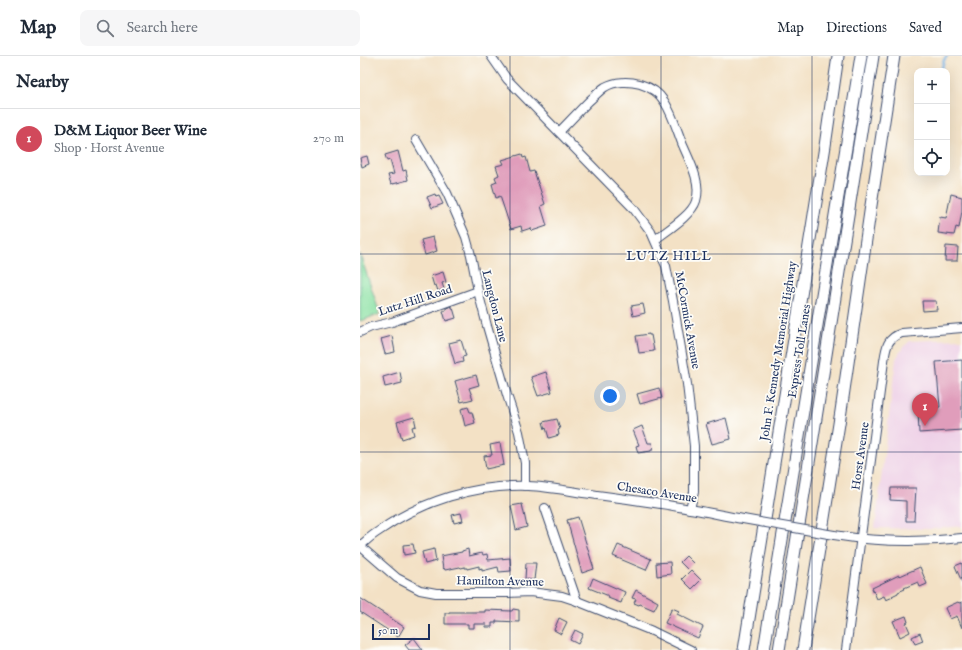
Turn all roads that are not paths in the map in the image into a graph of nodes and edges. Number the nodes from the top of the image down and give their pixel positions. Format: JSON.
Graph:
{"nodes":[{"id":1,"x":491,"y":56,"type":"edge"},
{"id":2,"x":838,"y":56,"type":"edge"},
{"id":3,"x":860,"y":56,"type":"edge"},
{"id":4,"x":873,"y":56,"type":"edge"},
{"id":5,"x":894,"y":56,"type":"edge"},
{"id":6,"x":560,"y":132,"type":"junction"},
{"id":7,"x":416,"y":140,"type":"dead end"},
{"id":8,"x":655,"y":240,"type":"junction"},
{"id":9,"x":478,"y":292,"type":"junction"},
{"id":10,"x":962,"y":328,"type":"edge"},
{"id":11,"x":360,"y":332,"type":"edge"},
{"id":12,"x":525,"y":486,"type":"junction"},
{"id":13,"x":545,"y":508,"type":"dead end"},
{"id":14,"x":690,"y":509,"type":"junction"},
{"id":15,"x":962,"y":538,"type":"edge"},
{"id":16,"x":861,"y":539,"type":"junction"},
{"id":17,"x":360,"y":546,"type":"edge"},
{"id":18,"x":577,"y":600,"type":"junction"},
{"id":19,"x":691,"y":650,"type":"edge"},
{"id":20,"x":744,"y":650,"type":"edge"},
{"id":21,"x":764,"y":650,"type":"edge"},
{"id":22,"x":779,"y":650,"type":"edge"},
{"id":23,"x":803,"y":650,"type":"edge"},
{"id":24,"x":846,"y":650,"type":"edge"}],
"edges":[{"from":1,"to":6,"type":"street","name":"McCormick Avenue"},
{"from":2,"to":20,"type":"highway","name":"John F. Kennedy Memorial Highway"},
{"from":3,"to":21,"type":"highway","name":"Express Toll Lanes"},
{"from":4,"to":22,"type":"highway"},
{"from":5,"to":23,"type":"highway"},
{"from":6,"to":8,"type":"street","name":"McCormick Avenue"},
{"from":6,"to":8,"type":"street"},
{"from":7,"to":9,"type":"street","name":"Langdon Lane"},
{"from":8,"to":14,"type":"street","name":"McCormick Avenue"},
{"from":9,"to":11,"type":"street","name":"Lutz Hill Road"},
{"from":9,"to":12,"type":"street","name":"Langdon Lane"},
{"from":10,"to":16,"type":"street","name":"Horst Avenue"},
{"from":12,"to":14,"type":"street","name":"Chesaco Avenue"},
{"from":12,"to":17,"type":"street","name":"Chesaco Avenue"},
{"from":13,"to":18,"type":"street"},
{"from":14,"to":16,"type":"street","name":"Chesaco Avenue","bridge":true},
{"from":15,"to":16,"type":"street","name":"Chesaco Avenue"},
{"from":16,"to":24,"type":"street","name":"Horst Avenue"},
{"from":17,"to":18,"type":"street","name":"Hamilton Avenue"},
{"from":18,"to":19,"type":"street","name":"Hamilton Avenue"}]}
